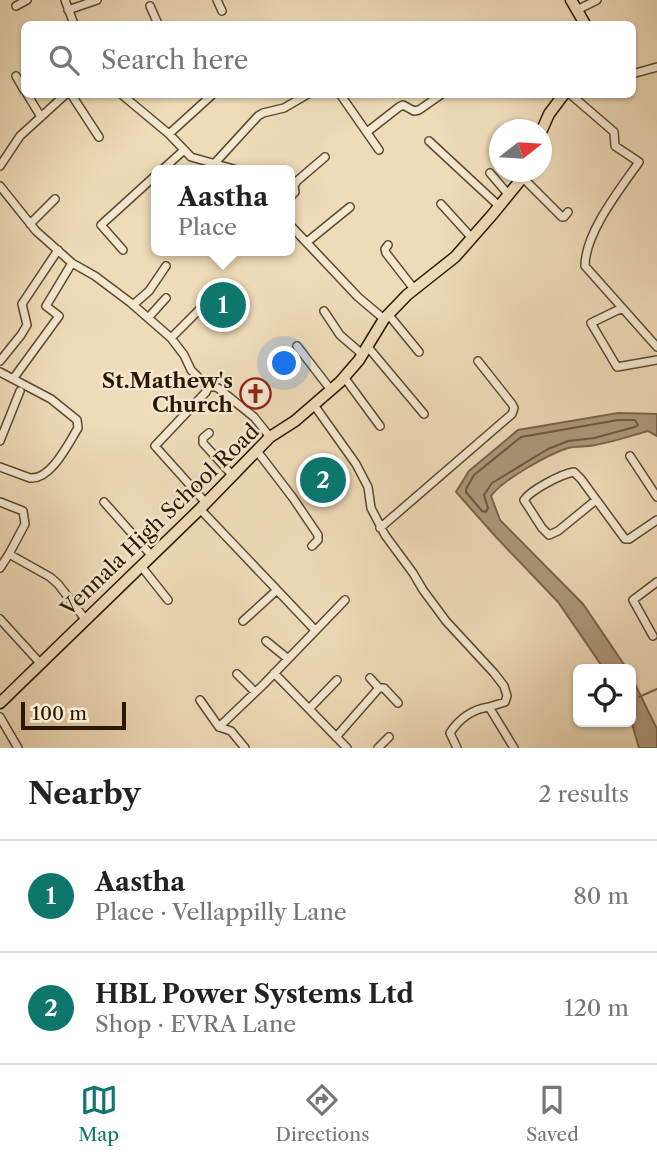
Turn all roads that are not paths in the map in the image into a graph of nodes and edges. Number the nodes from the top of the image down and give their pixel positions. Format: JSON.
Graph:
{"nodes":[{"id":1,"x":27,"y":0,"type":"edge"},
{"id":2,"x":65,"y":0,"type":"edge"},
{"id":3,"x":97,"y":0,"type":"edge"},
{"id":4,"x":217,"y":0,"type":"edge"},
{"id":5,"x":571,"y":0,"type":"edge"},
{"id":6,"x":597,"y":0,"type":"edge"},
{"id":7,"x":16,"y":6,"type":"dead end"},
{"id":8,"x":150,"y":6,"type":"dead end"},
{"id":9,"x":68,"y":10,"type":"junction"},
{"id":10,"x":577,"y":10,"type":"junction"},
{"id":11,"x":222,"y":12,"type":"dead end"},
{"id":12,"x":73,"y":21,"type":"edge"},
{"id":13,"x":157,"y":21,"type":"edge"},
{"id":14,"x":583,"y":21,"type":"edge"},
{"id":15,"x":657,"y":67,"type":"edge"},
{"id":16,"x":636,"y":73,"type":"edge"},
{"id":17,"x":16,"y":76,"type":"dead end"},
{"id":18,"x":21,"y":84,"type":"edge"},
{"id":19,"x":30,"y":98,"type":"edge"},
{"id":20,"x":64,"y":98,"type":"edge"},
{"id":21,"x":72,"y":98,"type":"edge"},
{"id":22,"x":126,"y":98,"type":"edge"},
{"id":23,"x":209,"y":98,"type":"edge"},
{"id":24,"x":301,"y":98,"type":"edge"},
{"id":25,"x":343,"y":98,"type":"edge"},
{"id":26,"x":436,"y":98,"type":"edge"},
{"id":27,"x":561,"y":98,"type":"edge"},
{"id":28,"x":575,"y":98,"type":"edge"},
{"id":29,"x":41,"y":117,"type":"junction"},
{"id":30,"x":546,"y":119,"type":"edge"},
{"id":31,"x":367,"y":132,"type":"junction"},
{"id":32,"x":169,"y":134,"type":"junction"},
{"id":33,"x":99,"y":137,"type":"dead end"},
{"id":34,"x":429,"y":141,"type":"dead end"},
{"id":35,"x":184,"y":150,"type":"junction"},
{"id":36,"x":379,"y":150,"type":"dead end"},
{"id":37,"x":325,"y":157,"type":"dead end"},
{"id":38,"x":214,"y":164,"type":"junction"},
{"id":39,"x":168,"y":165,"type":"edge"},
{"id":40,"x":218,"y":165,"type":"edge"},
{"id":41,"x":0,"y":167,"type":"edge"},
{"id":42,"x":151,"y":180,"type":"edge"},
{"id":43,"x":498,"y":182,"type":"edge"},
{"id":44,"x":519,"y":182,"type":"edge"},
{"id":45,"x":531,"y":182,"type":"edge"},
{"id":46,"x":295,"y":184,"type":"edge"},
{"id":47,"x":0,"y":186,"type":"edge"},
{"id":48,"x":508,"y":194,"type":"junction"},
{"id":49,"x":55,"y":199,"type":"dead end"},
{"id":50,"x":440,"y":204,"type":"dead end"},
{"id":51,"x":499,"y":206,"type":"junction"},
{"id":52,"x":350,"y":207,"type":"dead end"},
{"id":53,"x":568,"y":212,"type":"dead end"},
{"id":54,"x":30,"y":224,"type":"junction"},
{"id":55,"x":295,"y":231,"type":"edge"},
{"id":56,"x":471,"y":237,"type":"junction"},
{"id":57,"x":307,"y":242,"type":"junction"},
{"id":58,"x":388,"y":245,"type":"dead end"},
{"id":59,"x":58,"y":250,"type":"junction"},
{"id":60,"x":123,"y":250,"type":"dead end"},
{"id":61,"x":72,"y":263,"type":"junction"},
{"id":62,"x":166,"y":267,"type":"dead end"},
{"id":63,"x":414,"y":289,"type":"junction"},
{"id":64,"x":206,"y":294,"type":"dead end"},
{"id":65,"x":166,"y":298,"type":"dead end"},
{"id":66,"x":133,"y":305,"type":"junction"},
{"id":67,"x":622,"y":308,"type":"junction"},
{"id":68,"x":324,"y":311,"type":"dead end"},
{"id":69,"x":386,"y":317,"type":"junction"},
{"id":70,"x":148,"y":318,"type":"junction"},
{"id":71,"x":171,"y":338,"type":"junction"},
{"id":72,"x":297,"y":346,"type":"dead end"},
{"id":73,"x":657,"y":347,"type":"edge"},
{"id":74,"x":365,"y":350,"type":"junction"},
{"id":75,"x":419,"y":352,"type":"dead end"},
{"id":76,"x":657,"y":360,"type":"edge"},
{"id":77,"x":0,"y":361,"type":"edge"},
{"id":78,"x":478,"y":361,"type":"dead end"},
{"id":79,"x":0,"y":372,"type":"edge"},
{"id":80,"x":344,"y":377,"type":"junction"},
{"id":81,"x":13,"y":379,"type":"junction"},
{"id":82,"x":209,"y":385,"type":"junction"},
{"id":83,"x":331,"y":390,"type":"junction"},
{"id":84,"x":20,"y":391,"type":"dead end"},
{"id":85,"x":314,"y":405,"type":"junction"},
{"id":86,"x":424,"y":414,"type":"dead end"},
{"id":87,"x":380,"y":426,"type":"dead end"},
{"id":88,"x":209,"y":433,"type":"dead end"},
{"id":89,"x":270,"y":438,"type":"junction"},
{"id":90,"x":0,"y":440,"type":"edge"},
{"id":91,"x":257,"y":451,"type":"junction"},
{"id":92,"x":630,"y":456,"type":"dead end"},
{"id":93,"x":0,"y":467,"type":"edge"},
{"id":94,"x":233,"y":476,"type":"junction"},
{"id":95,"x":657,"y":497,"type":"edge"},
{"id":96,"x":596,"y":500,"type":"junction"},
{"id":97,"x":0,"y":502,"type":"edge"},
{"id":98,"x":104,"y":502,"type":"dead end"},
{"id":99,"x":203,"y":506,"type":"junction"},
{"id":100,"x":657,"y":520,"type":"edge"},
{"id":101,"x":380,"y":528,"type":"junction"},
{"id":102,"x":312,"y":546,"type":"dead end"},
{"id":103,"x":9,"y":554,"type":"junction"},
{"id":104,"x":151,"y":555,"type":"junction"},
{"id":105,"x":141,"y":566,"type":"junction"},
{"id":106,"x":0,"y":568,"type":"edge"},
{"id":107,"x":657,"y":582,"type":"edge"},
{"id":108,"x":277,"y":590,"type":"junction"},
{"id":109,"x":168,"y":600,"type":"dead end"},
{"id":110,"x":345,"y":600,"type":"dead end"},
{"id":111,"x":0,"y":619,"type":"edge"},
{"id":112,"x":85,"y":619,"type":"junction"},
{"id":113,"x":243,"y":621,"type":"dead end"},
{"id":114,"x":314,"y":629,"type":"junction"},
{"id":115,"x":653,"y":636,"type":"dead end"},
{"id":116,"x":266,"y":640,"type":"dead end"},
{"id":117,"x":287,"y":658,"type":"junction"},
{"id":118,"x":40,"y":663,"type":"junction"},
{"id":119,"x":274,"y":673,"type":"junction"},
{"id":120,"x":237,"y":674,"type":"dead end"},
{"id":121,"x":370,"y":678,"type":"dead end"},
{"id":122,"x":337,"y":680,"type":"dead end"},
{"id":123,"x":379,"y":688,"type":"junction"},
{"id":124,"x":255,"y":692,"type":"junction"},
{"id":125,"x":200,"y":701,"type":"dead end"},
{"id":126,"x":0,"y":703,"type":"edge"},
{"id":127,"x":398,"y":703,"type":"dead end"},
{"id":128,"x":489,"y":707,"type":"junction"},
{"id":129,"x":309,"y":709,"type":"junction"},
{"id":130,"x":0,"y":717,"type":"edge"},
{"id":131,"x":219,"y":727,"type":"junction"},
{"id":132,"x":336,"y":737,"type":"junction"},
{"id":133,"x":389,"y":737,"type":"dead end"},
{"id":134,"x":18,"y":748,"type":"edge"},
{"id":135,"x":245,"y":748,"type":"edge"},
{"id":136,"x":347,"y":748,"type":"edge"},
{"id":137,"x":378,"y":748,"type":"edge"},
{"id":138,"x":457,"y":748,"type":"edge"},
{"id":139,"x":514,"y":748,"type":"edge"}],
"edges":[{"from":1,"to":7,"type":"street"},
{"from":2,"to":9,"type":"street"},
{"from":3,"to":9,"type":"street"},
{"from":4,"to":11,"type":"street"},
{"from":5,"to":10,"type":"main road"},
{"from":6,"to":10,"type":"street"},
{"from":8,"to":13,"type":"street"},
{"from":9,"to":12,"type":"street"},
{"from":10,"to":14,"type":"main road"},
{"from":15,"to":16,"type":"street"},
{"from":17,"to":18,"type":"street"},
{"from":19,"to":29,"type":"street"},
{"from":20,"to":29,"type":"street"},
{"from":21,"to":33,"type":"street"},
{"from":22,"to":32,"type":"street"},
{"from":23,"to":32,"type":"street"},
{"from":24,"to":38,"type":"street"},
{"from":25,"to":31,"type":"street"},
{"from":26,"to":31,"type":"street"},
{"from":27,"to":30,"type":"main road"},
{"from":28,"to":67,"type":"street"},
{"from":29,"to":41,"type":"street"},
{"from":31,"to":36,"type":"street"},
{"from":32,"to":35,"type":"street"},
{"from":34,"to":51,"type":"street"},
{"from":35,"to":38,"type":"street"},
{"from":35,"to":39,"type":"street"},
{"from":37,"to":46,"type":"street"},
{"from":38,"to":40,"type":"street"},
{"from":42,"to":60,"type":"street"},
{"from":43,"to":48,"type":"street"},
{"from":44,"to":48,"type":"main road","name":"Vennala High School Road"},
{"from":45,"to":53,"type":"street"},
{"from":47,"to":54,"type":"street"},
{"from":48,"to":51,"type":"main road","name":"Vennala High School Road"},
{"from":49,"to":54,"type":"street"},
{"from":50,"to":56,"type":"street"},
{"from":51,"to":56,"type":"main road","name":"Vennala High School Road"},
{"from":52,"to":57,"type":"street"},
{"from":54,"to":59,"type":"street"},
{"from":55,"to":57,"type":"street"},
{"from":56,"to":63,"type":"main road","name":"Vennala High School Road"},
{"from":57,"to":69,"type":"street"},
{"from":58,"to":63,"type":"street"},
{"from":59,"to":61,"type":"street"},
{"from":59,"to":77,"type":"street"},
{"from":61,"to":66,"type":"street"},
{"from":61,"to":81,"type":"street"},
{"from":62,"to":66,"type":"street"},
{"from":63,"to":69,"type":"main road","name":"Vennala High School Road"},
{"from":64,"to":71,"type":"street"},
{"from":65,"to":70,"type":"street"},
{"from":66,"to":70,"type":"street"},
{"from":67,"to":73,"type":"street"},
{"from":67,"to":76,"type":"street"},
{"from":68,"to":74,"type":"street"},
{"from":69,"to":74,"type":"main road","name":"Vennala High School Road"},
{"from":69,"to":75,"type":"street"},
{"from":70,"to":71,"type":"street"},
{"from":71,"to":82,"type":"street"},
{"from":72,"to":83,"type":"street"},
{"from":74,"to":80,"type":"main road","name":"Vennala High School Road"},
{"from":74,"to":86,"type":"street"},
{"from":78,"to":101,"type":"street"},
{"from":79,"to":81,"type":"street"},
{"from":80,"to":83,"type":"main road","name":"Vennala High School Road"},
{"from":80,"to":87,"type":"street"},
{"from":81,"to":93,"type":"street"},
{"from":82,"to":89,"type":"street"},
{"from":82,"to":99,"type":"street"},
{"from":83,"to":85,"type":"main road","name":"Vennala High School Road"},
{"from":84,"to":90,"type":"street"},
{"from":85,"to":89,"type":"main road","name":"Vennala High School Road"},
{"from":85,"to":101,"type":"street"},
{"from":88,"to":94,"type":"street"},
{"from":89,"to":91,"type":"main road","name":"Vennala High School Road"},
{"from":91,"to":94,"type":"main road","name":"Vennala High School Road"},
{"from":91,"to":102,"type":"street"},
{"from":92,"to":95,"type":"street"},
{"from":94,"to":99,"type":"main road","name":"Vennala High School Road"},
{"from":96,"to":96,"type":"street"},
{"from":96,"to":100,"type":"street"},
{"from":97,"to":103,"type":"street"},
{"from":98,"to":104,"type":"street"},
{"from":99,"to":104,"type":"main road","name":"Vennala High School Road"},
{"from":99,"to":108,"type":"street"},
{"from":101,"to":128,"type":"street"},
{"from":103,"to":106,"type":"street"},
{"from":103,"to":112,"type":"street"},
{"from":104,"to":105,"type":"main road","name":"Vennala High School Road"},
{"from":105,"to":109,"type":"street"},
{"from":105,"to":112,"type":"main road","name":"Vennala High School Road"},
{"from":107,"to":115,"type":"street"},
{"from":108,"to":113,"type":"street"},
{"from":108,"to":114,"type":"street"},
{"from":110,"to":114,"type":"street"},
{"from":111,"to":118,"type":"street"},
{"from":112,"to":118,"type":"main road","name":"Vennala High School Road"},
{"from":114,"to":117,"type":"street"},
{"from":116,"to":117,"type":"street"},
{"from":117,"to":119,"type":"street"},
{"from":118,"to":126,"type":"main road","name":"Vennala High School Road"},
{"from":119,"to":124,"type":"street"},
{"from":119,"to":129,"type":"street"},
{"from":120,"to":124,"type":"street"},
{"from":121,"to":123,"type":"street"},
{"from":122,"to":129,"type":"street"},
{"from":123,"to":127,"type":"street"},
{"from":123,"to":132,"type":"street"},
{"from":124,"to":131,"type":"street"},
{"from":125,"to":131,"type":"street"},
{"from":128,"to":138,"type":"street"},
{"from":128,"to":139,"type":"street"},
{"from":129,"to":132,"type":"street"},
{"from":130,"to":134,"type":"street"},
{"from":131,"to":135,"type":"street"},
{"from":132,"to":136,"type":"street"},
{"from":133,"to":137,"type":"street"}]}
